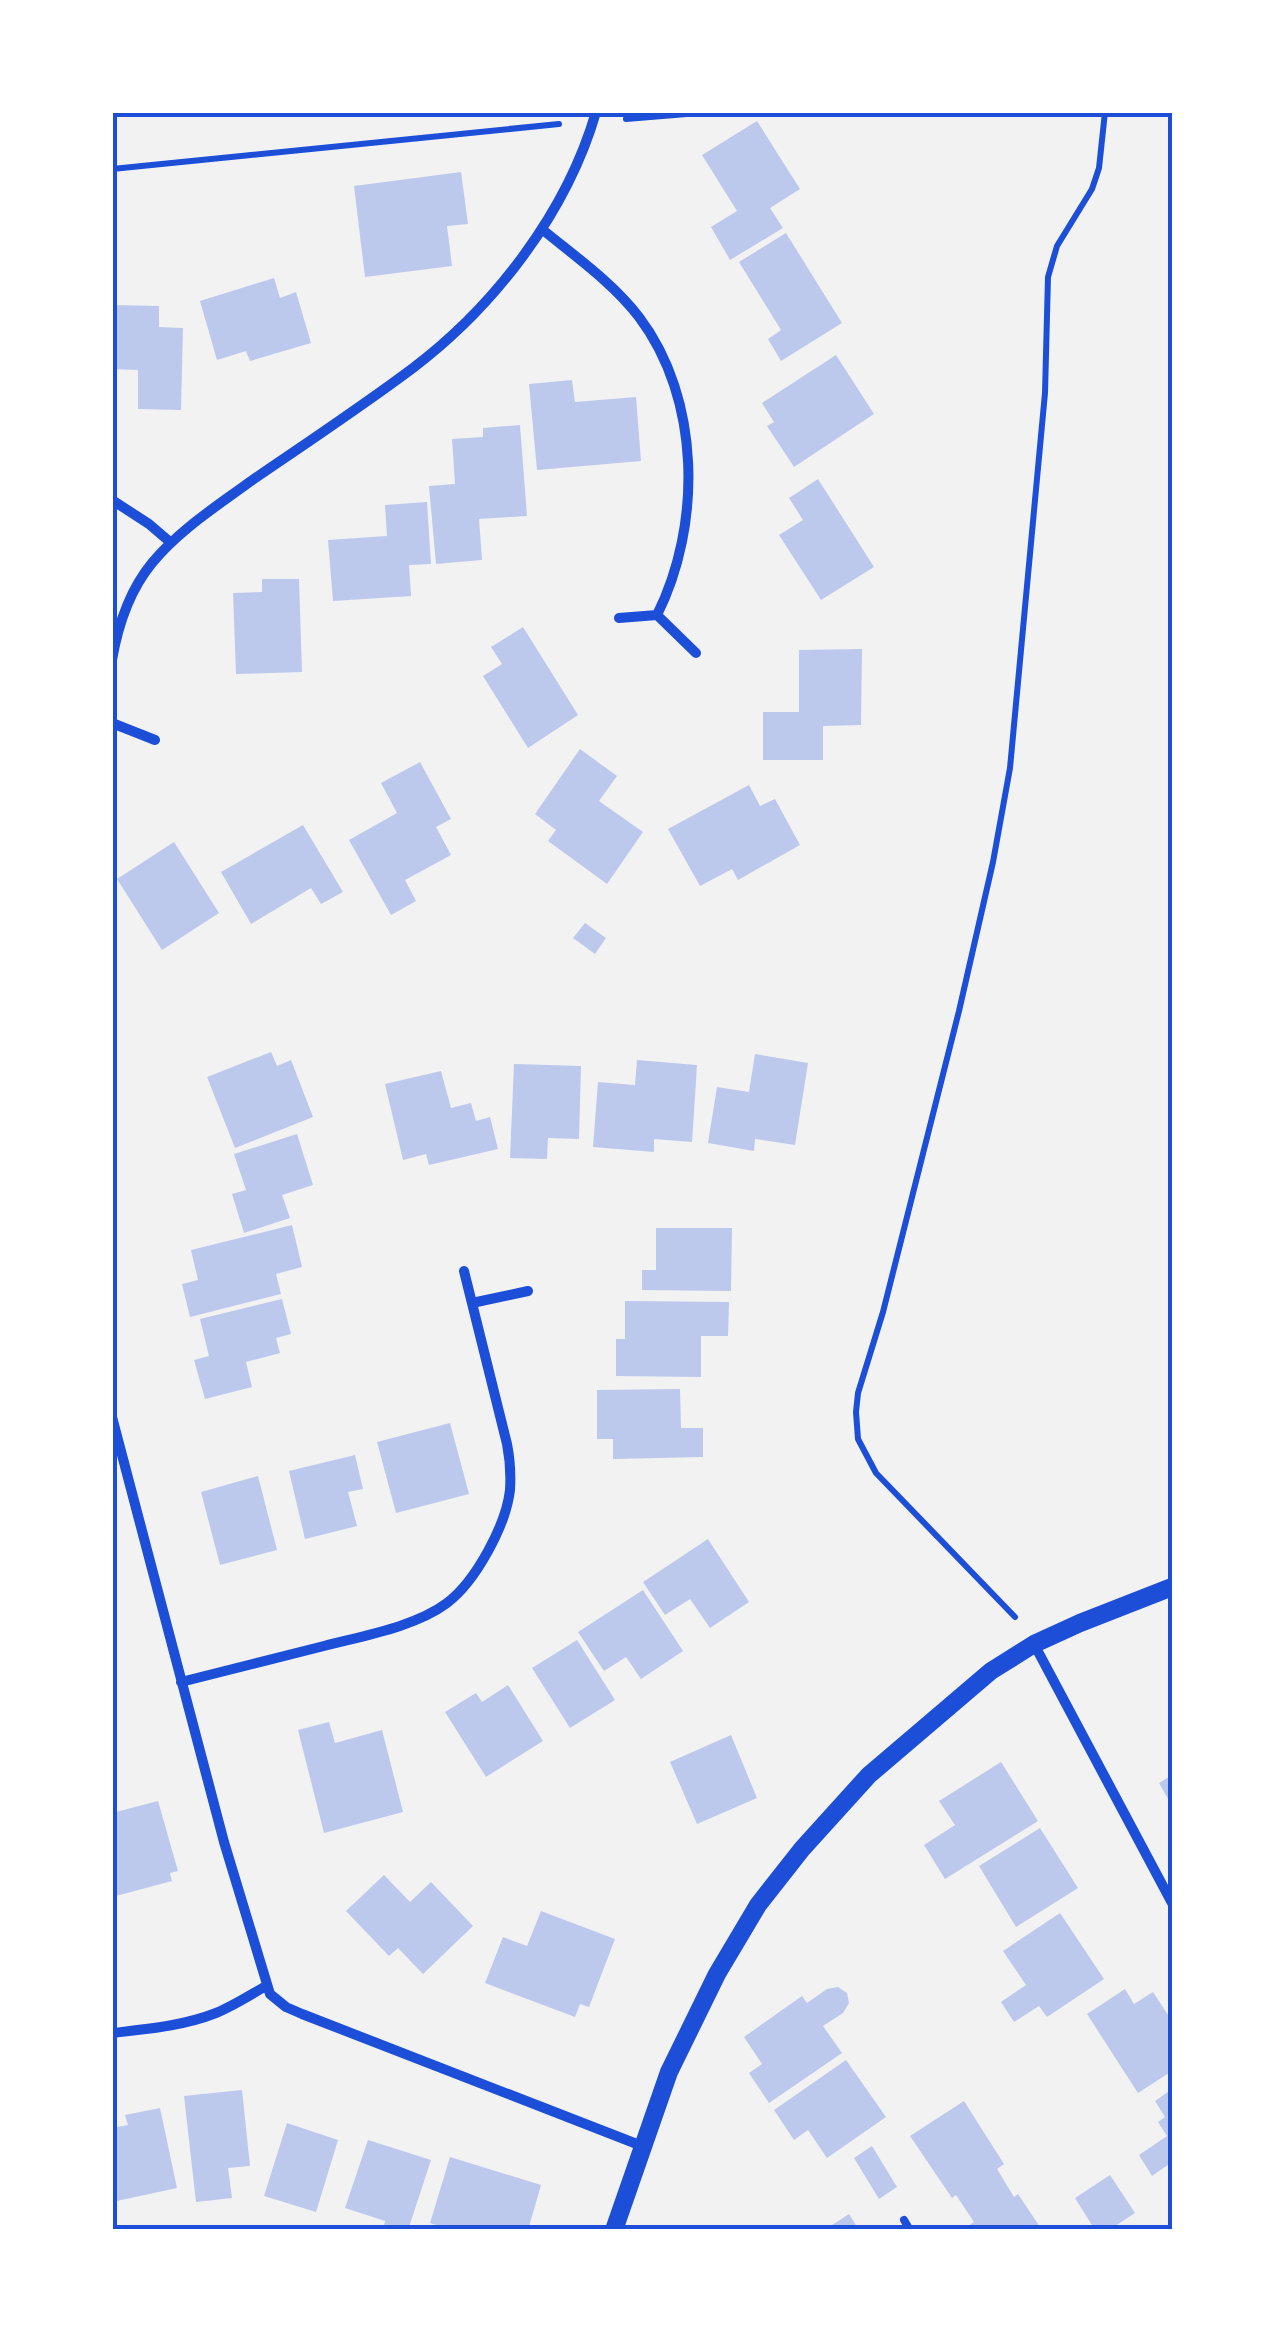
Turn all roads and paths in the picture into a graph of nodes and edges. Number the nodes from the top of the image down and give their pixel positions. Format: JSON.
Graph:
{"nodes":[{"id":1,"x":711,"y":112,"type":"edge"},
{"id":2,"x":1105,"y":112,"type":"edge"},
{"id":3,"x":594,"y":117,"type":"edge"},
{"id":4,"x":112,"y":168,"type":"edge"},
{"id":5,"x":542,"y":230,"type":"junction"},
{"id":6,"x":112,"y":500,"type":"edge"},
{"id":7,"x":170,"y":542,"type":"junction"},
{"id":8,"x":657,"y":614,"type":"junction"},
{"id":9,"x":619,"y":618,"type":"dead end"},
{"id":10,"x":696,"y":653,"type":"dead end"},
{"id":11,"x":112,"y":660,"type":"edge"},
{"id":12,"x":112,"y":723,"type":"edge"},
{"id":13,"x":155,"y":740,"type":"dead end"},
{"id":14,"x":464,"y":1271,"type":"dead end"},
{"id":15,"x":528,"y":1291,"type":"dead end"},
{"id":16,"x":472,"y":1303,"type":"junction"},
{"id":17,"x":112,"y":1417,"type":"edge"},
{"id":18,"x":1172,"y":1588,"type":"edge"},
{"id":19,"x":1034,"y":1644,"type":"junction"},
{"id":20,"x":181,"y":1682,"type":"junction"},
{"id":21,"x":1172,"y":1903,"type":"edge"},
{"id":22,"x":266,"y":1986,"type":"junction"},
{"id":23,"x":112,"y":2033,"type":"edge"},
{"id":24,"x":642,"y":2146,"type":"junction"},
{"id":25,"x":904,"y":2220,"type":"dead end"},
{"id":26,"x":614,"y":2230,"type":"edge"},
{"id":27,"x":910,"y":2230,"type":"edge"}],
"edges":[{"from":1,"to":3,"type":"path"},
{"from":2,"to":19,"type":"path"},
{"from":3,"to":4,"type":"path"},
{"from":3,"to":5,"type":"street"},
{"from":5,"to":7,"type":"street"},
{"from":5,"to":8,"type":"street"},
{"from":6,"to":7,"type":"street"},
{"from":7,"to":11,"type":"street"},
{"from":8,"to":9,"type":"street"},
{"from":8,"to":10,"type":"street"},
{"from":12,"to":13,"type":"street"},
{"from":14,"to":16,"type":"street"},
{"from":15,"to":16,"type":"street"},
{"from":16,"to":20,"type":"street"},
{"from":17,"to":20,"type":"street"},
{"from":18,"to":19,"type":"street"},
{"from":19,"to":21,"type":"street"},
{"from":19,"to":24,"type":"street"},
{"from":20,"to":22,"type":"street"},
{"from":22,"to":23,"type":"street"},
{"from":22,"to":24,"type":"street"},
{"from":24,"to":26,"type":"street"},
{"from":25,"to":27,"type":"lane"}]}
